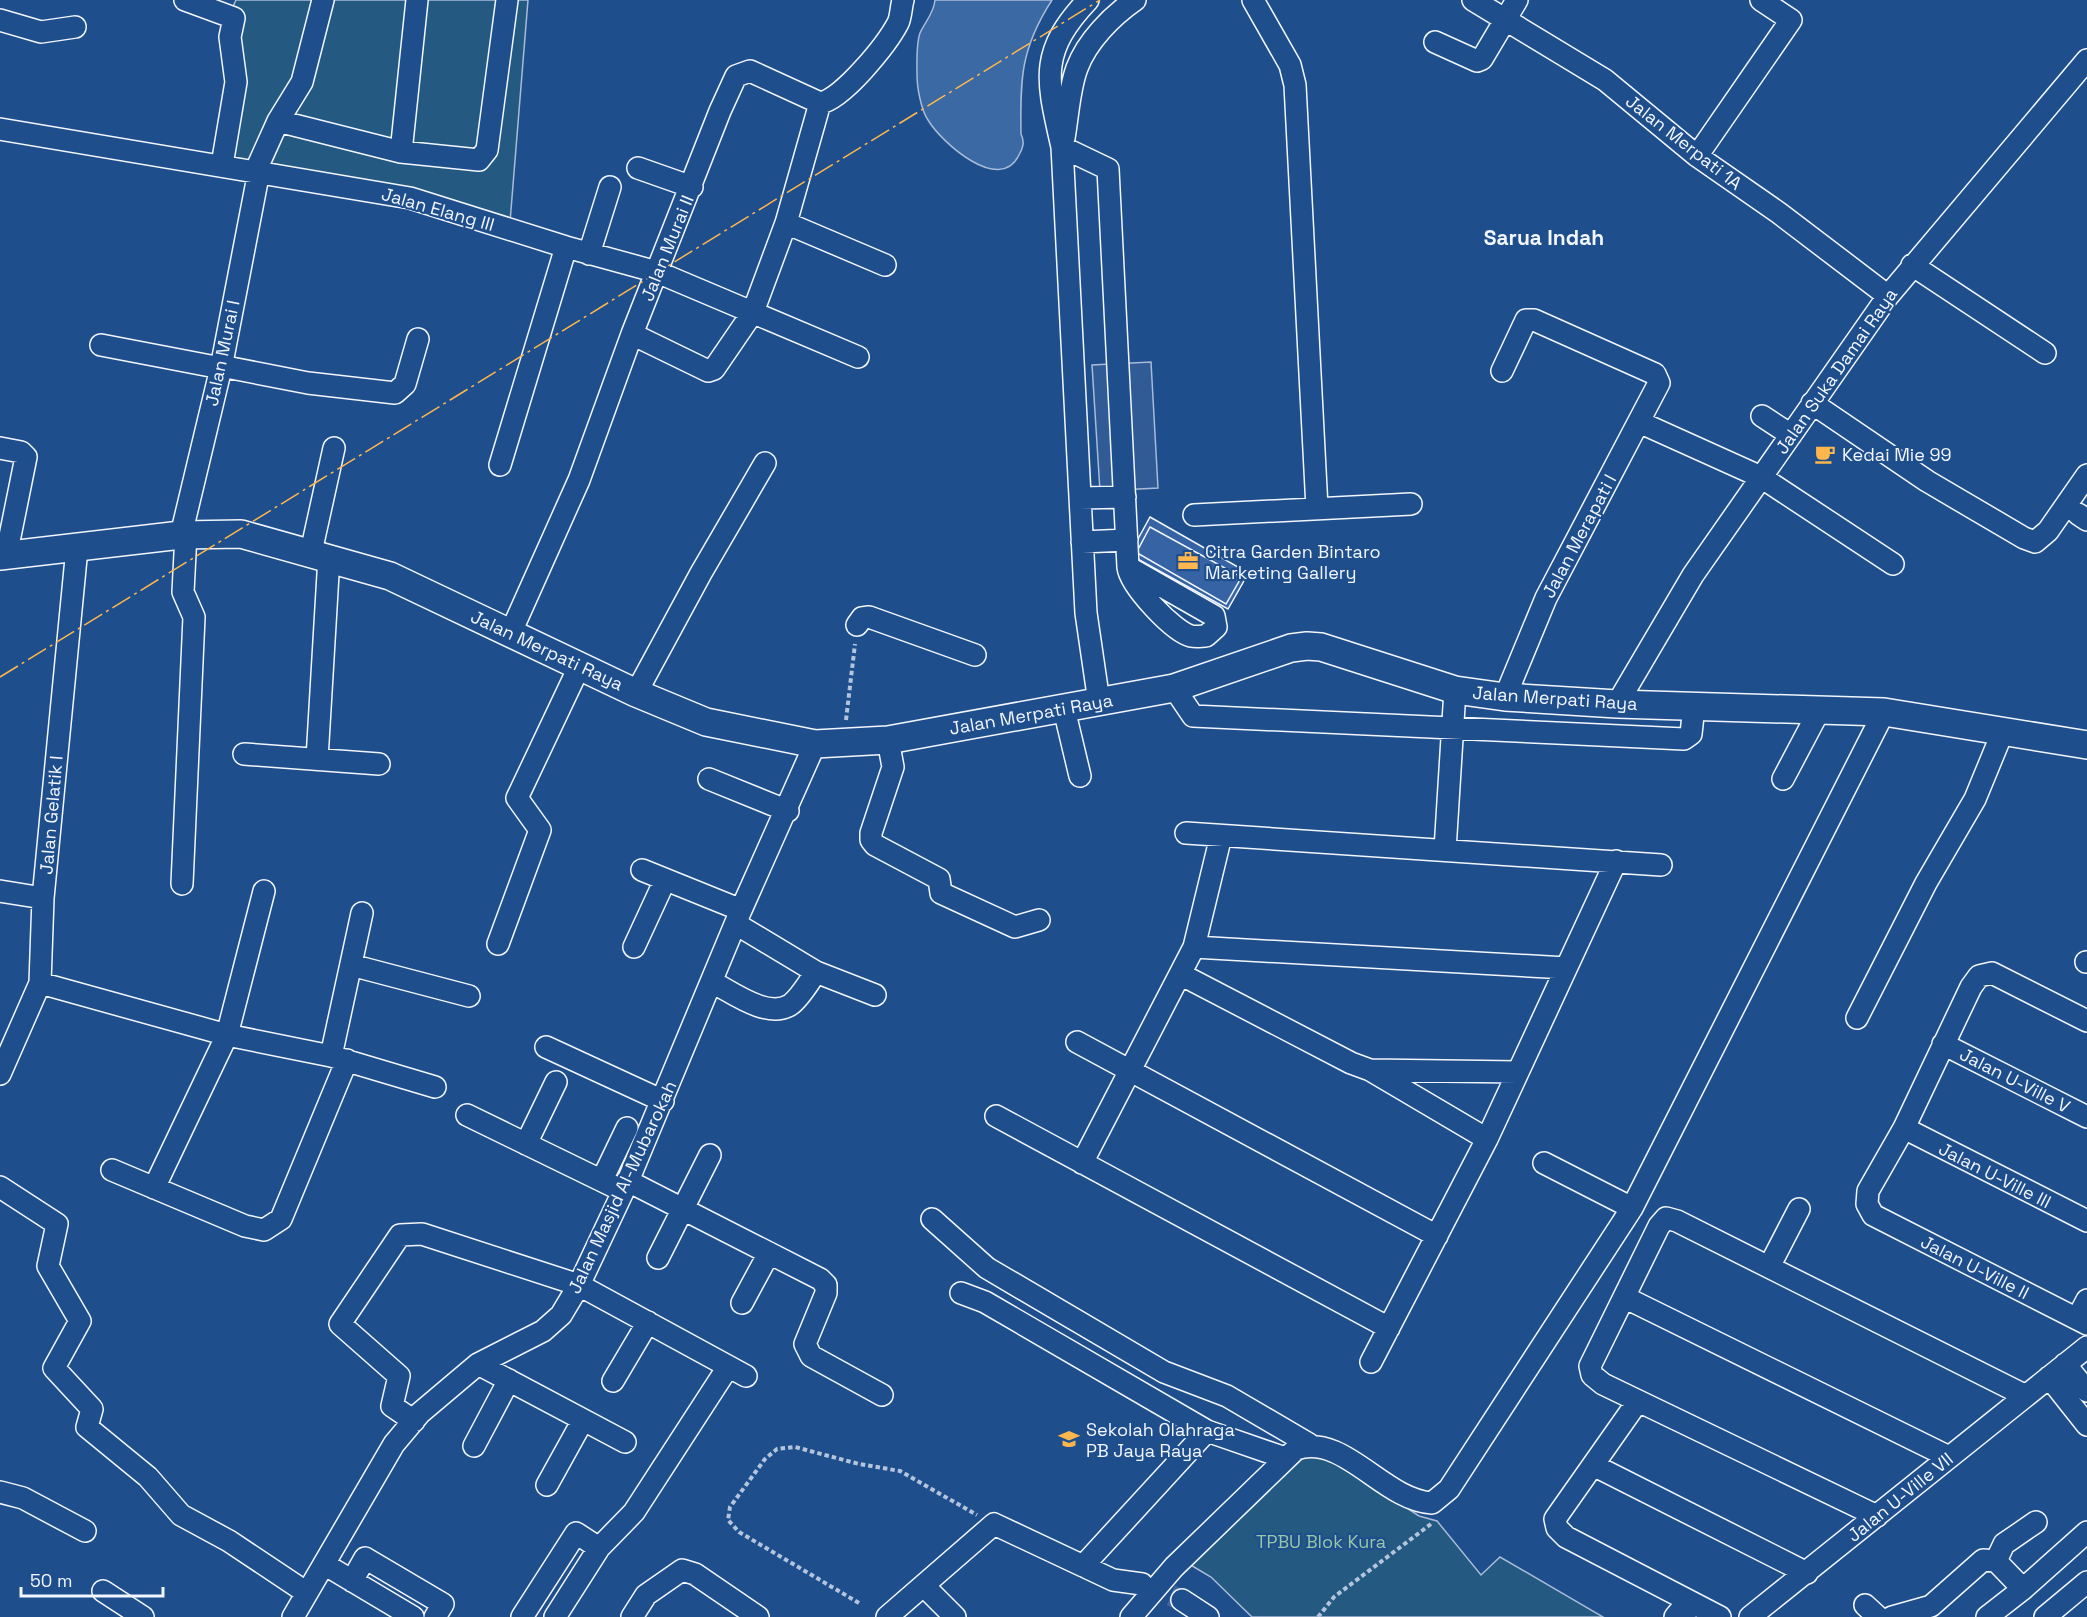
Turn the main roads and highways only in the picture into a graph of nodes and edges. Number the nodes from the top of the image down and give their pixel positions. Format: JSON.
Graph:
{"nodes":[{"id":1,"x":3,"y":556,"type":"edge"},
{"id":2,"x":2087,"y":745,"type":"edge"}],
"edges":[{"from":1,"to":2,"type":"main road","name":"Jalan Merpati Raya"}]}
